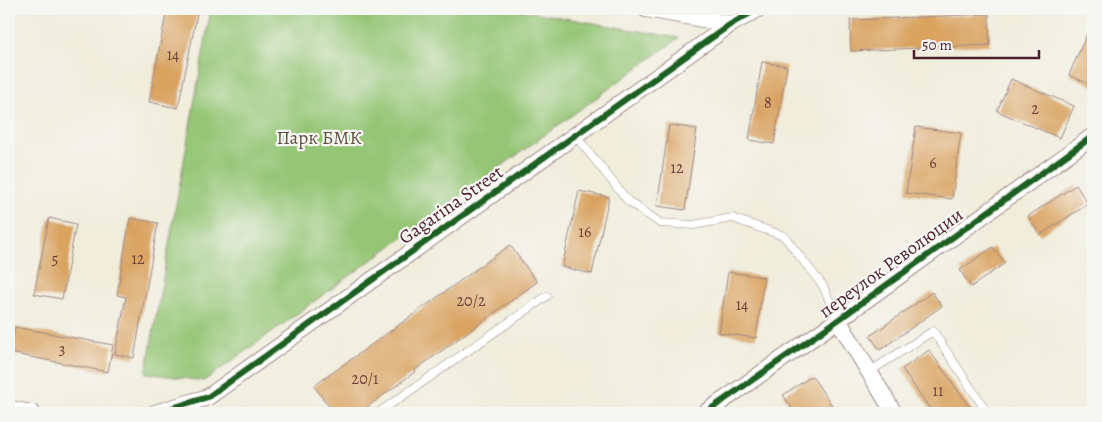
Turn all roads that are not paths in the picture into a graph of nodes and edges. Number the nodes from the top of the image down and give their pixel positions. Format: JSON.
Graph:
{"nodes":[{"id":1,"x":646,"y":9,"type":"edge"},
{"id":2,"x":758,"y":9,"type":"edge"},
{"id":3,"x":732,"y":24,"type":"junction"},
{"id":4,"x":575,"y":135,"type":"junction"},
{"id":5,"x":1093,"y":136,"type":"edge"},
{"id":6,"x":547,"y":296,"type":"dead end"},
{"id":7,"x":838,"y":320,"type":"junction"},
{"id":8,"x":869,"y":372,"type":"junction"},
{"id":9,"x":983,"y":406,"type":"dead end"},
{"id":10,"x":9,"y":408,"type":"edge"},
{"id":11,"x":180,"y":410,"type":"edge"},
{"id":12,"x":32,"y":413,"type":"edge"},
{"id":13,"x":155,"y":413,"type":"edge"},
{"id":14,"x":378,"y":413,"type":"edge"},
{"id":15,"x":705,"y":413,"type":"edge"},
{"id":16,"x":894,"y":413,"type":"edge"}],
"edges":[{"from":1,"to":3,"type":"street"},
{"from":2,"to":3,"type":"street","name":"Gagarina Street"},
{"from":3,"to":4,"type":"street","name":"Gagarina Street"},
{"from":4,"to":7,"type":"lane"},
{"from":4,"to":11,"type":"street","name":"Gagarina Street"},
{"from":5,"to":7,"type":"street","name":"переулок Революции"},
{"from":6,"to":14,"type":"lane"},
{"from":7,"to":8,"type":"street"},
{"from":7,"to":15,"type":"street","name":"переулок Революции"},
{"from":8,"to":9,"type":"lane"},
{"from":8,"to":16,"type":"street"},
{"from":10,"to":12,"type":"street"},
{"from":11,"to":13,"type":"street","name":"Gagarina Street"}]}
